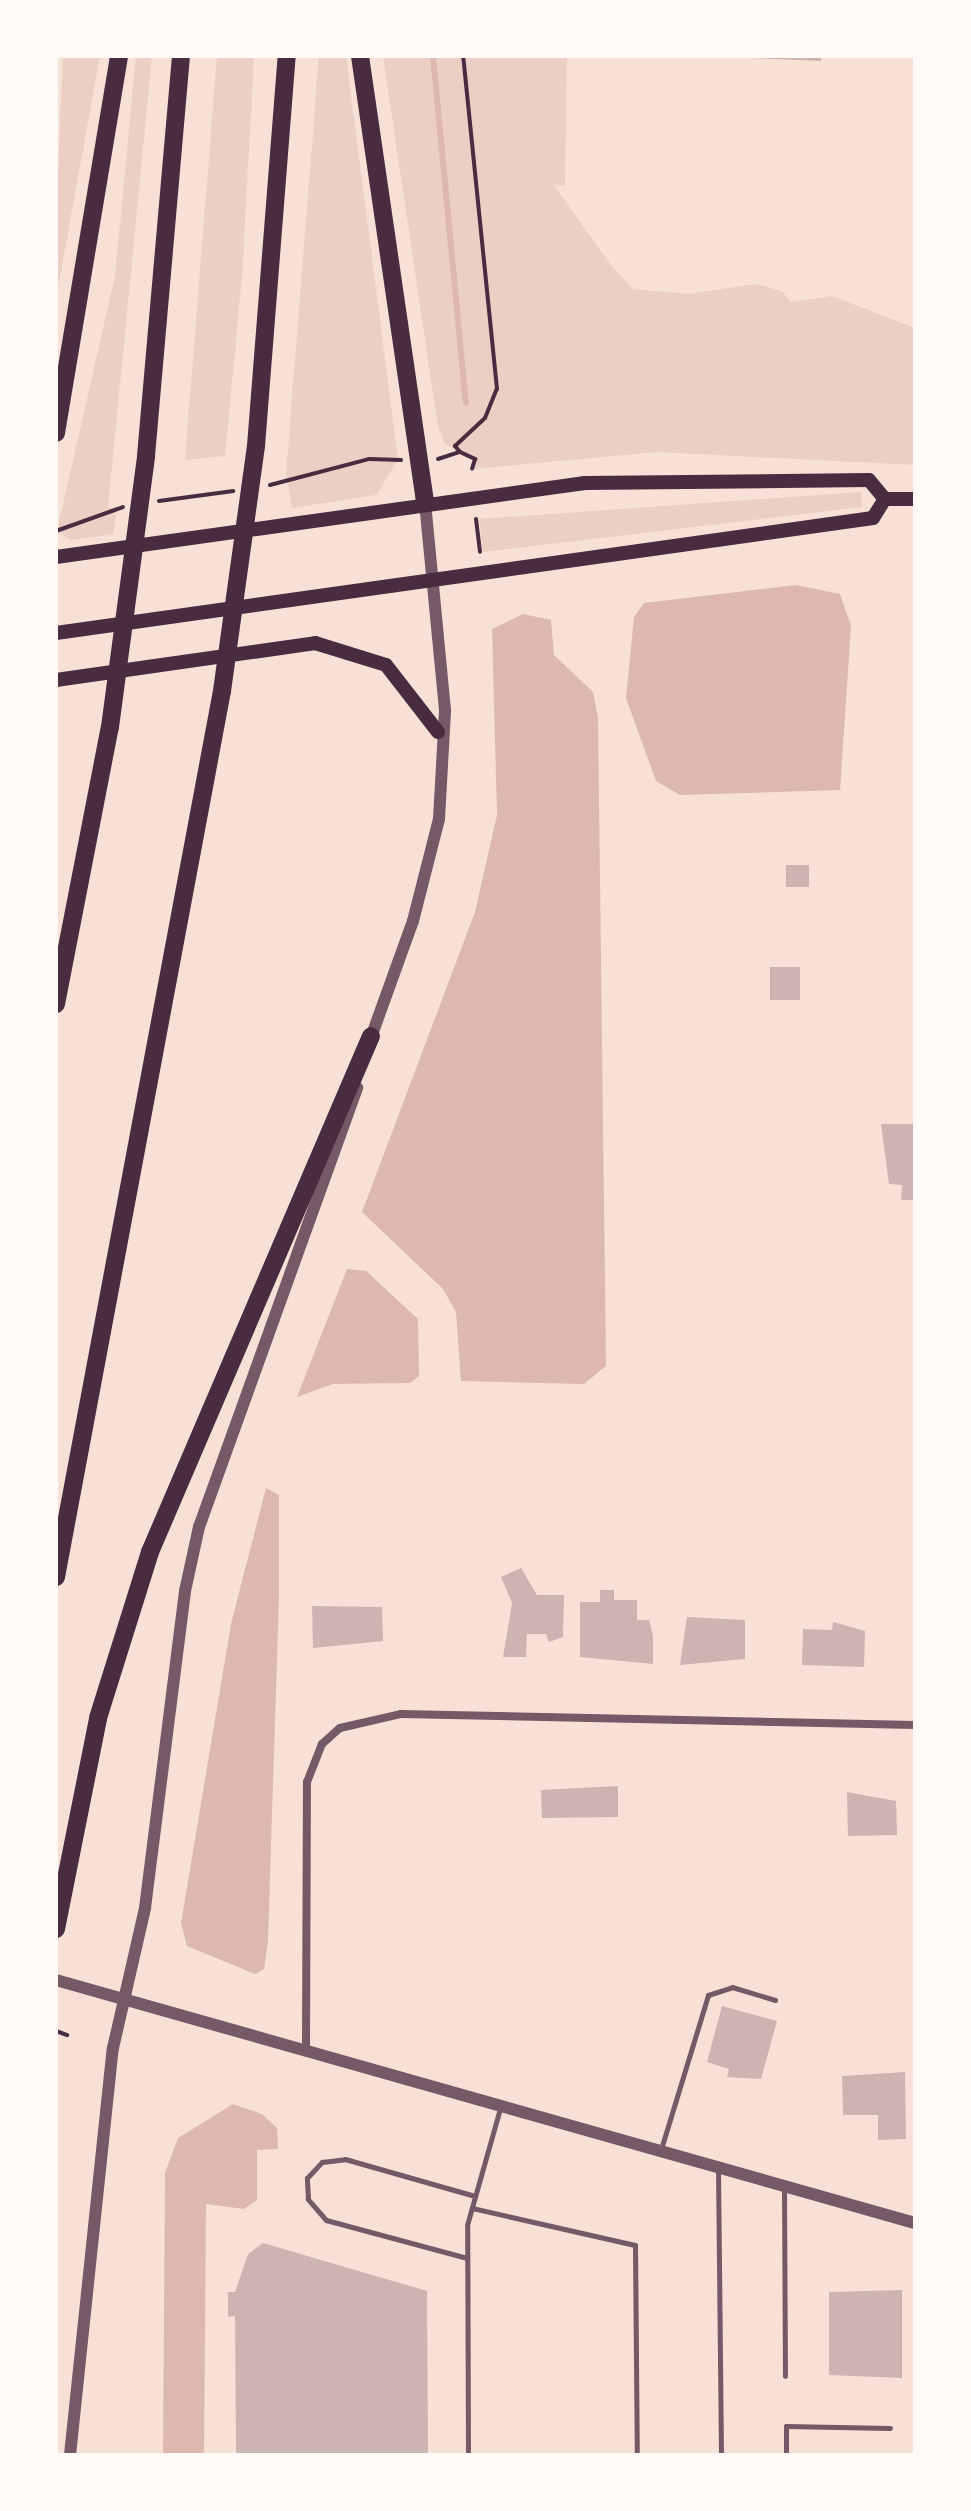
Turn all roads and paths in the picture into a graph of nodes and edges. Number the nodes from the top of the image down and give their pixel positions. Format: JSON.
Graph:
{"nodes":[{"id":1,"x":119,"y":56,"type":"edge"},
{"id":2,"x":181,"y":56,"type":"edge"},
{"id":3,"x":287,"y":56,"type":"edge"},
{"id":4,"x":360,"y":56,"type":"edge"},
{"id":5,"x":463,"y":56,"type":"edge"},
{"id":6,"x":56,"y":433,"type":"edge"},
{"id":7,"x":460,"y":452,"type":"junction"},
{"id":8,"x":451,"y":458,"type":"dead end"},
{"id":9,"x":398,"y":460,"type":"dead end"},
{"id":10,"x":472,"y":469,"type":"dead end"},
{"id":11,"x":259,"y":487,"type":"dead end"},
{"id":12,"x":243,"y":489,"type":"dead end"},
{"id":13,"x":885,"y":499,"type":"junction"},
{"id":14,"x":915,"y":499,"type":"edge"},
{"id":15,"x":148,"y":503,"type":"dead end"},
{"id":16,"x":425,"y":503,"type":"junction"},
{"id":17,"x":133,"y":505,"type":"dead end"},
{"id":18,"x":476,"y":519,"type":"dead end"},
{"id":19,"x":56,"y":531,"type":"edge"},
{"id":20,"x":480,"y":552,"type":"dead end"},
{"id":21,"x":56,"y":557,"type":"edge"},
{"id":22,"x":434,"y":578,"type":"junction"},
{"id":23,"x":56,"y":633,"type":"edge"},
{"id":24,"x":56,"y":680,"type":"edge"},
{"id":25,"x":438,"y":732,"type":"junction"},
{"id":26,"x":56,"y":1004,"type":"edge"},
{"id":27,"x":371,"y":1036,"type":"junction"},
{"id":28,"x":56,"y":1577,"type":"edge"},
{"id":29,"x":915,"y":1725,"type":"edge"},
{"id":30,"x":56,"y":1929,"type":"edge"},
{"id":31,"x":56,"y":1980,"type":"edge"},
{"id":32,"x":775,"y":2000,"type":"dead end"},
{"id":33,"x":128,"y":2002,"type":"junction"},
{"id":34,"x":56,"y":2031,"type":"edge"},
{"id":35,"x":67,"y":2035,"type":"dead end"},
{"id":36,"x":306,"y":2048,"type":"junction"},
{"id":37,"x":501,"y":2103,"type":"junction"},
{"id":38,"x":661,"y":2149,"type":"junction"},
{"id":39,"x":718,"y":2165,"type":"junction"},
{"id":40,"x":784,"y":2184,"type":"junction"},
{"id":41,"x":475,"y":2196,"type":"junction"},
{"id":42,"x":472,"y":2208,"type":"junction"},
{"id":43,"x":915,"y":2223,"type":"edge"},
{"id":44,"x":467,"y":2258,"type":"junction"},
{"id":45,"x":785,"y":2376,"type":"dead end"},
{"id":46,"x":890,"y":2428,"type":"dead end"},
{"id":47,"x":70,"y":2455,"type":"edge"},
{"id":48,"x":468,"y":2455,"type":"edge"},
{"id":49,"x":637,"y":2455,"type":"edge"},
{"id":50,"x":721,"y":2455,"type":"edge"},
{"id":51,"x":786,"y":2455,"type":"edge"}],
"edges":[{"from":1,"to":6,"type":"highway"},
{"from":2,"to":26,"type":"highway"},
{"from":3,"to":28,"type":"highway"},
{"from":4,"to":16,"type":"highway"},
{"from":5,"to":7,"type":"path"},
{"from":7,"to":8,"type":"path"},
{"from":7,"to":10,"type":"path"},
{"from":9,"to":11,"type":"path"},
{"from":12,"to":15,"type":"path"},
{"from":13,"to":14,"type":"main road"},
{"from":13,"to":16,"type":"main road"},
{"from":13,"to":22,"type":"main road"},
{"from":16,"to":21,"type":"main road"},
{"from":16,"to":22,"type":"street"},
{"from":17,"to":19,"type":"path"},
{"from":18,"to":20,"type":"path"},
{"from":22,"to":23,"type":"main road"},
{"from":22,"to":25,"type":"street"},
{"from":24,"to":25,"type":"main road"},
{"from":25,"to":27,"type":"street"},
{"from":27,"to":30,"type":"highway"},
{"from":27,"to":33,"type":"street"},
{"from":29,"to":36,"type":"street"},
{"from":31,"to":33,"type":"street"},
{"from":32,"to":38,"type":"lane"},
{"from":33,"to":36,"type":"street"},
{"from":33,"to":47,"type":"street"},
{"from":34,"to":35,"type":"path"},
{"from":36,"to":37,"type":"street"},
{"from":37,"to":38,"type":"street"},
{"from":37,"to":41,"type":"lane"},
{"from":38,"to":39,"type":"street"},
{"from":39,"to":40,"type":"street"},
{"from":39,"to":50,"type":"lane"},
{"from":40,"to":43,"type":"street"},
{"from":40,"to":45,"type":"lane"},
{"from":41,"to":42,"type":"lane"},
{"from":41,"to":44,"type":"lane"},
{"from":42,"to":44,"type":"lane"},
{"from":42,"to":49,"type":"lane"},
{"from":44,"to":48,"type":"lane"},
{"from":46,"to":51,"type":"lane"}]}
